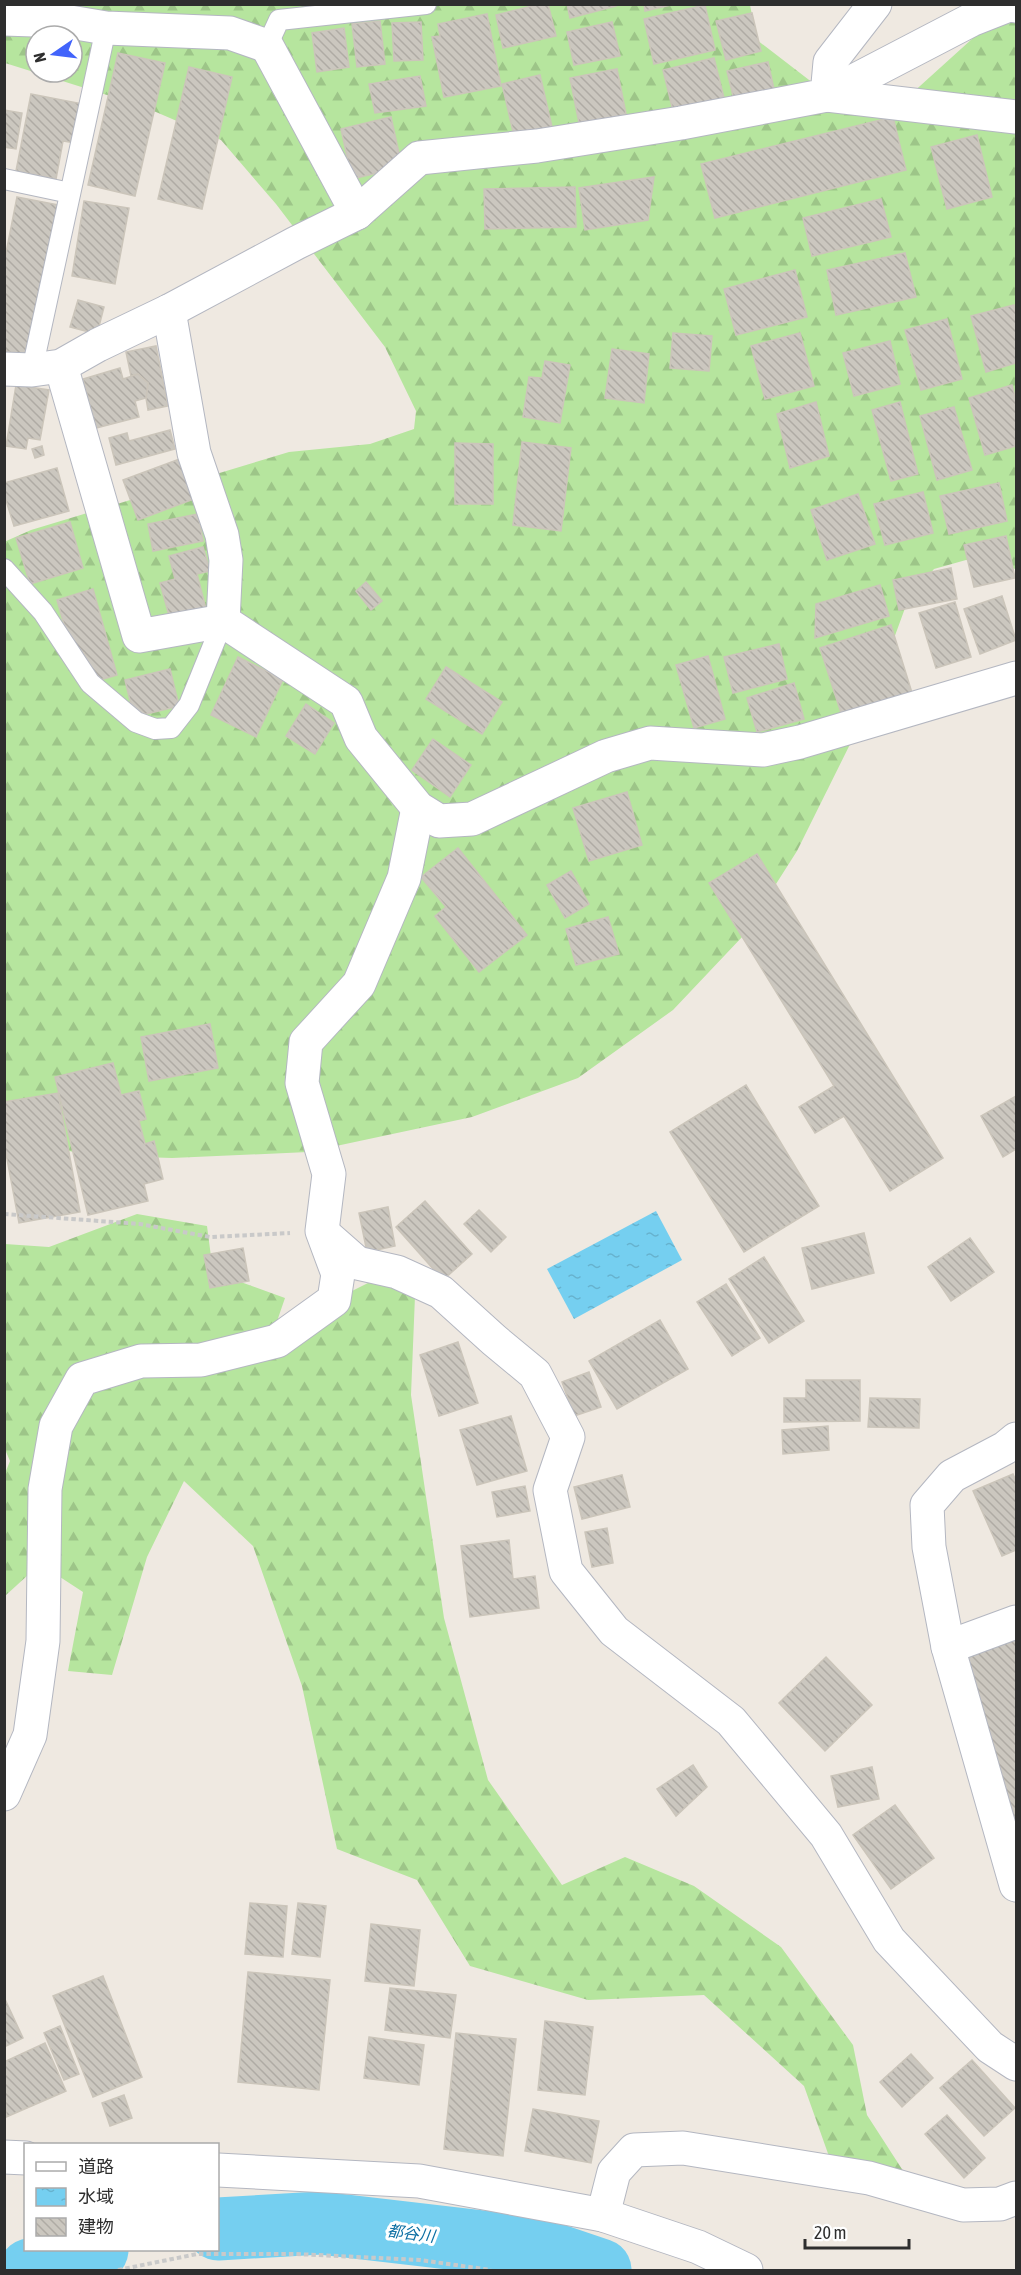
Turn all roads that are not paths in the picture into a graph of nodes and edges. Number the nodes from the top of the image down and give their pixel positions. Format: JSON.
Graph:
{"nodes":[{"id":1,"x":426,"y":4,"type":"edge"},
{"id":2,"x":875,"y":4,"type":"edge"},
{"id":3,"x":1017,"y":6,"type":"edge"},
{"id":4,"x":4,"y":19,"type":"edge"},
{"id":5,"x":106,"y":28,"type":"junction"},
{"id":6,"x":267,"y":46,"type":"junction"},
{"id":7,"x":826,"y":95,"type":"junction"},
{"id":8,"x":1017,"y":117,"type":"edge"},
{"id":9,"x":4,"y":178,"type":"edge"},
{"id":10,"x":70,"y":193,"type":"junction"},
{"id":11,"x":357,"y":213,"type":"junction"},
{"id":12,"x":169,"y":311,"type":"junction"},
{"id":13,"x":32,"y":368,"type":"edge"},
{"id":14,"x":4,"y":569,"type":"edge"},
{"id":15,"x":223,"y":621,"type":"junction"},
{"id":16,"x":1017,"y":678,"type":"edge"},
{"id":17,"x":418,"y":808,"type":"junction"},
{"id":18,"x":322,"y":1231,"type":"junction"},
{"id":19,"x":1017,"y":1439,"type":"edge"},
{"id":20,"x":1017,"y":1622,"type":"edge"},
{"id":21,"x":948,"y":1647,"type":"junction"},
{"id":22,"x":4,"y":1794,"type":"edge"},
{"id":23,"x":1014,"y":1872,"type":"edge"},
{"id":24,"x":1017,"y":2064,"type":"edge"},
{"id":25,"x":4,"y":2157,"type":"edge"},
{"id":26,"x":24,"y":2158,"type":"edge"},
{"id":27,"x":219,"y":2170,"type":"edge"},
{"id":28,"x":1017,"y":2198,"type":"edge"},
{"id":29,"x":603,"y":2215,"type":"junction"},
{"id":30,"x":746,"y":2271,"type":"edge"}],
"edges":[{"from":1,"to":6,"type":"lane"},
{"from":2,"to":7,"type":"street"},
{"from":3,"to":7,"type":"street"},
{"from":4,"to":5,"type":"street"},
{"from":5,"to":6,"type":"street"},
{"from":5,"to":10,"type":"lane"},
{"from":6,"to":11,"type":"street"},
{"from":7,"to":8,"type":"street"},
{"from":7,"to":11,"type":"street"},
{"from":9,"to":10,"type":"lane"},
{"from":10,"to":13,"type":"lane"},
{"from":11,"to":12,"type":"street"},
{"from":12,"to":13,"type":"street"},
{"from":12,"to":15,"type":"street"},
{"from":13,"to":15,"type":"street"},
{"from":14,"to":15,"type":"lane"},
{"from":15,"to":17,"type":"street"},
{"from":16,"to":17,"type":"street"},
{"from":17,"to":18,"type":"street"},
{"from":18,"to":22,"type":"street"},
{"from":18,"to":24,"type":"street"},
{"from":19,"to":21,"type":"street"},
{"from":20,"to":21,"type":"street"},
{"from":21,"to":23,"type":"street"},
{"from":25,"to":26,"type":"street"},
{"from":27,"to":29,"type":"street"},
{"from":28,"to":29,"type":"street"},
{"from":29,"to":30,"type":"street"}]}
